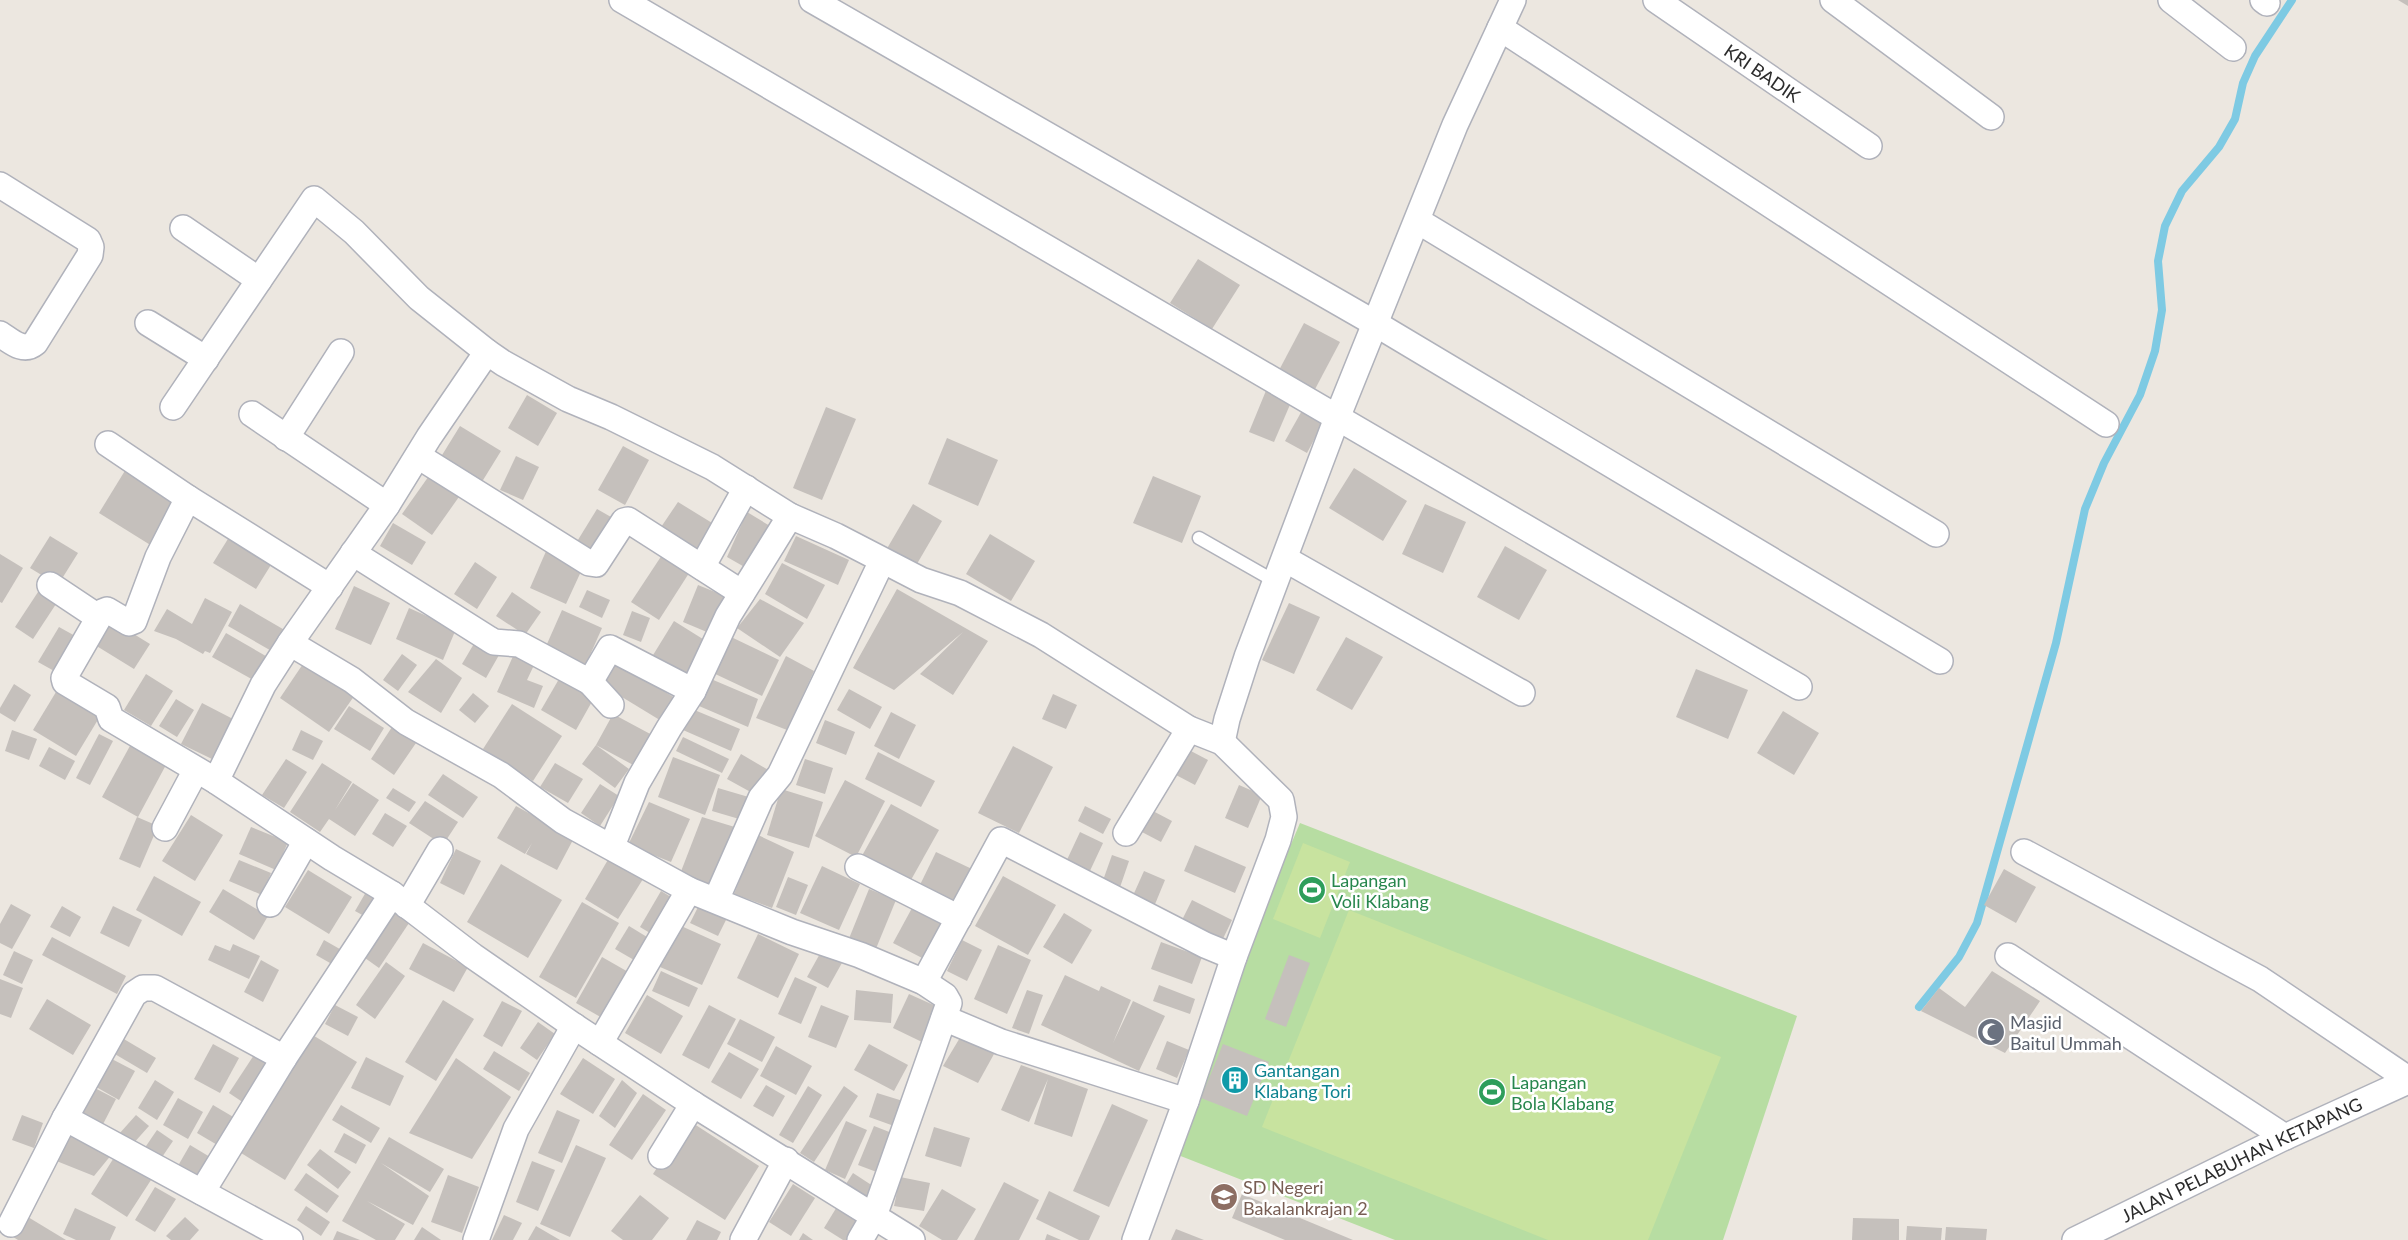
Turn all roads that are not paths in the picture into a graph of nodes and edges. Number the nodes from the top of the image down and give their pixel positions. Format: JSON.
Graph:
{"nodes":[{"id":1,"x":622,"y":0,"type":"edge"},
{"id":2,"x":812,"y":0,"type":"edge"},
{"id":3,"x":1513,"y":0,"type":"edge"},
{"id":4,"x":1656,"y":0,"type":"edge"},
{"id":5,"x":1833,"y":0,"type":"edge"},
{"id":6,"x":2171,"y":0,"type":"edge"},
{"id":7,"x":1500,"y":28,"type":"junction"},
{"id":8,"x":2233,"y":48,"type":"dead end"},
{"id":9,"x":1991,"y":117,"type":"dead end"},
{"id":10,"x":1869,"y":146,"type":"dead end"},
{"id":11,"x":0,"y":186,"type":"edge"},
{"id":12,"x":1418,"y":221,"type":"junction"},
{"id":13,"x":183,"y":228,"type":"dead end"},
{"id":14,"x":259,"y":280,"type":"junction"},
{"id":15,"x":148,"y":323,"type":"dead end"},
{"id":16,"x":1376,"y":324,"type":"junction"},
{"id":17,"x":0,"y":334,"type":"edge"},
{"id":18,"x":341,"y":352,"type":"dead end"},
{"id":19,"x":487,"y":352,"type":"junction"},
{"id":20,"x":206,"y":359,"type":"junction"},
{"id":21,"x":173,"y":407,"type":"dead end"},
{"id":22,"x":252,"y":414,"type":"dead end"},
{"id":23,"x":1337,"y":418,"type":"junction"},
{"id":24,"x":2106,"y":424,"type":"dead end"},
{"id":25,"x":286,"y":438,"type":"junction"},
{"id":26,"x":108,"y":444,"type":"dead end"},
{"id":27,"x":418,"y":456,"type":"junction"},
{"id":28,"x":188,"y":498,"type":"junction"},
{"id":29,"x":738,"y":502,"type":"junction"},
{"id":30,"x":387,"y":505,"type":"junction"},
{"id":31,"x":790,"y":516,"type":"junction"},
{"id":32,"x":1936,"y":534,"type":"dead end"},
{"id":33,"x":1198,"y":538,"type":"dead end"},
{"id":34,"x":353,"y":553,"type":"junction"},
{"id":35,"x":1285,"y":559,"type":"junction"},
{"id":36,"x":882,"y":561,"type":"junction"},
{"id":37,"x":702,"y":567,"type":"junction"},
{"id":38,"x":1276,"y":582,"type":"junction"},
{"id":39,"x":50,"y":585,"type":"dead end"},
{"id":40,"x":330,"y":586,"type":"junction"},
{"id":41,"x":742,"y":593,"type":"junction"},
{"id":42,"x":98,"y":617,"type":"junction"},
{"id":43,"x":290,"y":643,"type":"junction"},
{"id":44,"x":1940,"y":661,"type":"dead end"},
{"id":45,"x":590,"y":682,"type":"junction"},
{"id":46,"x":1799,"y":687,"type":"dead end"},
{"id":47,"x":693,"y":691,"type":"junction"},
{"id":48,"x":1522,"y":693,"type":"dead end"},
{"id":49,"x":612,"y":705,"type":"dead end"},
{"id":50,"x":1189,"y":729,"type":"junction"},
{"id":51,"x":1222,"y":742,"type":"junction"},
{"id":52,"x":206,"y":775,"type":"junction"},
{"id":53,"x":165,"y":828,"type":"dead end"},
{"id":54,"x":1126,"y":833,"type":"dead end"},
{"id":55,"x":306,"y":840,"type":"junction"},
{"id":56,"x":612,"y":846,"type":"junction"},
{"id":57,"x":440,"y":850,"type":"dead end"},
{"id":58,"x":2024,"y":852,"type":"dead end"},
{"id":59,"x":858,"y":866,"type":"dead end"},
{"id":60,"x":688,"y":890,"type":"junction"},
{"id":61,"x":399,"y":900,"type":"junction"},
{"id":62,"x":716,"y":900,"type":"junction"},
{"id":63,"x":270,"y":904,"type":"dead end"},
{"id":64,"x":959,"y":918,"type":"junction"},
{"id":65,"x":2008,"y":956,"type":"dead end"},
{"id":66,"x":1234,"y":957,"type":"junction"},
{"id":67,"x":924,"y":982,"type":"junction"},
{"id":68,"x":944,"y":1018,"type":"junction"},
{"id":69,"x":574,"y":1026,"type":"junction"},
{"id":70,"x":600,"y":1043,"type":"junction"},
{"id":71,"x":284,"y":1058,"type":"junction"},
{"id":72,"x":2408,"y":1080,"type":"edge"},
{"id":73,"x":1186,"y":1101,"type":"junction"},
{"id":74,"x":693,"y":1104,"type":"junction"},
{"id":75,"x":65,"y":1118,"type":"junction"},
{"id":76,"x":2285,"y":1137,"type":"junction"},
{"id":77,"x":661,"y":1156,"type":"dead end"},
{"id":78,"x":786,"y":1160,"type":"junction"},
{"id":79,"x":202,"y":1192,"type":"junction"},
{"id":80,"x":874,"y":1216,"type":"junction"},
{"id":81,"x":11,"y":1224,"type":"dead end"},
{"id":82,"x":290,"y":1240,"type":"edge"},
{"id":83,"x":476,"y":1240,"type":"edge"},
{"id":84,"x":742,"y":1240,"type":"edge"},
{"id":85,"x":860,"y":1240,"type":"edge"},
{"id":86,"x":912,"y":1240,"type":"edge"},
{"id":87,"x":1135,"y":1240,"type":"edge"},
{"id":88,"x":2075,"y":1240,"type":"edge"}],
"edges":[{"from":1,"to":23,"type":"street"},
{"from":2,"to":16,"type":"street"},
{"from":3,"to":7,"type":"street"},
{"from":4,"to":10,"type":"street","name":"KRI BADIK"},
{"from":5,"to":9,"type":"street"},
{"from":6,"to":8,"type":"street"},
{"from":7,"to":12,"type":"street"},
{"from":7,"to":24,"type":"street"},
{"from":11,"to":17,"type":"street"},
{"from":12,"to":16,"type":"street"},
{"from":12,"to":32,"type":"street"},
{"from":13,"to":14,"type":"street"},
{"from":14,"to":19,"type":"street"},
{"from":14,"to":20,"type":"street"},
{"from":15,"to":20,"type":"street"},
{"from":16,"to":23,"type":"street"},
{"from":16,"to":44,"type":"street"},
{"from":18,"to":25,"type":"street"},
{"from":19,"to":27,"type":"street"},
{"from":19,"to":29,"type":"street"},
{"from":20,"to":21,"type":"street"},
{"from":22,"to":25,"type":"street"},
{"from":23,"to":35,"type":"street"},
{"from":23,"to":46,"type":"street"},
{"from":25,"to":30,"type":"street"},
{"from":26,"to":28,"type":"street"},
{"from":27,"to":30,"type":"street"},
{"from":27,"to":37,"type":"street"},
{"from":28,"to":40,"type":"street"},
{"from":28,"to":42,"type":"street"},
{"from":29,"to":31,"type":"street"},
{"from":29,"to":37,"type":"street"},
{"from":30,"to":34,"type":"street"},
{"from":31,"to":36,"type":"street"},
{"from":31,"to":41,"type":"street"},
{"from":33,"to":38,"type":"lane"},
{"from":34,"to":40,"type":"street"},
{"from":34,"to":45,"type":"street"},
{"from":35,"to":38,"type":"street"},
{"from":35,"to":48,"type":"street"},
{"from":36,"to":50,"type":"street"},
{"from":36,"to":62,"type":"street"},
{"from":37,"to":41,"type":"street"},
{"from":38,"to":51,"type":"street"},
{"from":39,"to":42,"type":"street"},
{"from":40,"to":43,"type":"street"},
{"from":41,"to":47,"type":"street"},
{"from":42,"to":52,"type":"street"},
{"from":43,"to":52,"type":"street"},
{"from":43,"to":56,"type":"street"},
{"from":45,"to":47,"type":"street"},
{"from":45,"to":49,"type":"street"},
{"from":47,"to":56,"type":"street"},
{"from":50,"to":51,"type":"street"},
{"from":50,"to":54,"type":"street"},
{"from":51,"to":66,"type":"street"},
{"from":52,"to":53,"type":"street"},
{"from":52,"to":55,"type":"street"},
{"from":55,"to":61,"type":"street"},
{"from":55,"to":63,"type":"street"},
{"from":56,"to":60,"type":"street"},
{"from":57,"to":61,"type":"street"},
{"from":58,"to":72,"type":"street"},
{"from":59,"to":64,"type":"street"},
{"from":60,"to":62,"type":"street"},
{"from":60,"to":70,"type":"street"},
{"from":61,"to":69,"type":"street"},
{"from":61,"to":71,"type":"street"},
{"from":62,"to":67,"type":"street"},
{"from":64,"to":66,"type":"street"},
{"from":64,"to":67,"type":"street"},
{"from":65,"to":76,"type":"street"},
{"from":66,"to":73,"type":"street"},
{"from":67,"to":68,"type":"street"},
{"from":68,"to":73,"type":"street"},
{"from":68,"to":80,"type":"street"},
{"from":69,"to":70,"type":"street"},
{"from":69,"to":83,"type":"street"},
{"from":70,"to":74,"type":"street"},
{"from":71,"to":75,"type":"street"},
{"from":71,"to":79,"type":"street"},
{"from":72,"to":76,"type":"street","name":"JALAN PELABUHAN KETAPANG"},
{"from":73,"to":87,"type":"street"},
{"from":74,"to":77,"type":"street"},
{"from":74,"to":78,"type":"street"},
{"from":75,"to":79,"type":"street"},
{"from":75,"to":81,"type":"street"},
{"from":76,"to":88,"type":"street","name":"JALAN PELABUHAN KETAPANG"},
{"from":78,"to":80,"type":"street"},
{"from":78,"to":84,"type":"street"},
{"from":79,"to":82,"type":"street"},
{"from":80,"to":85,"type":"street"},
{"from":80,"to":86,"type":"street"}]}
